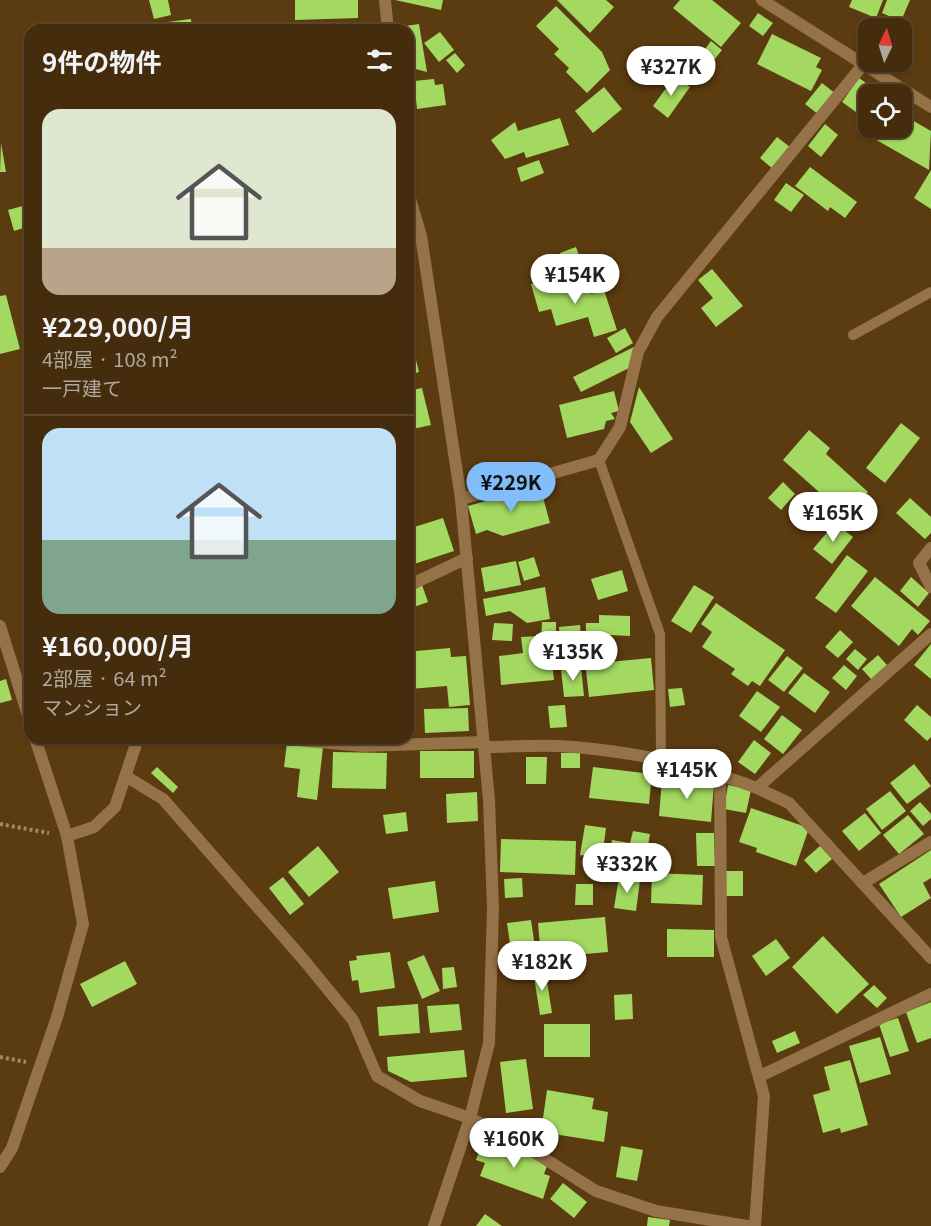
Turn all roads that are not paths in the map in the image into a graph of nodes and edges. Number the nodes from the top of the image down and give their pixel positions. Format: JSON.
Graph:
{"nodes":[{"id":1,"x":385,"y":0,"type":"edge"},
{"id":2,"x":762,"y":0,"type":"edge"},
{"id":3,"x":387,"y":24,"type":"edge"},
{"id":4,"x":858,"y":63,"type":"edge"},
{"id":5,"x":858,"y":71,"type":"edge"},
{"id":6,"x":872,"y":72,"type":"edge"},
{"id":7,"x":931,"y":107,"type":"edge"},
{"id":8,"x":414,"y":212,"type":"edge"},
{"id":9,"x":931,"y":292,"type":"edge"},
{"id":10,"x":853,"y":335,"type":"dead end"},
{"id":11,"x":599,"y":460,"type":"junction"},
{"id":12,"x":461,"y":499,"type":"junction"},
{"id":13,"x":931,"y":548,"type":"edge"},
{"id":14,"x":467,"y":558,"type":"junction"},
{"id":15,"x":414,"y":583,"type":"edge"},
{"id":16,"x":931,"y":587,"type":"edge"},
{"id":17,"x":0,"y":626,"type":"edge"},
{"id":18,"x":931,"y":634,"type":"edge"},
{"id":19,"x":24,"y":696,"type":"edge"},
{"id":20,"x":37,"y":744,"type":"edge"},
{"id":21,"x":136,"y":744,"type":"edge"},
{"id":22,"x":341,"y":744,"type":"edge"},
{"id":23,"x":484,"y":745,"type":"junction"},
{"id":24,"x":661,"y":759,"type":"junction"},
{"id":25,"x":720,"y":774,"type":"junction"},
{"id":26,"x":127,"y":777,"type":"junction"},
{"id":27,"x":758,"y":788,"type":"junction"},
{"id":28,"x":68,"y":836,"type":"junction"},
{"id":29,"x":931,"y":842,"type":"edge"},
{"id":30,"x":863,"y":884,"type":"junction"},
{"id":31,"x":931,"y":958,"type":"edge"},
{"id":32,"x":931,"y":994,"type":"edge"},
{"id":33,"x":760,"y":1076,"type":"junction"},
{"id":34,"x":470,"y":1118,"type":"junction"},
{"id":35,"x":0,"y":1167,"type":"edge"},
{"id":36,"x":434,"y":1226,"type":"edge"},
{"id":37,"x":747,"y":1226,"type":"edge"},
{"id":38,"x":755,"y":1226,"type":"edge"}],
"edges":[{"from":1,"to":3,"type":"street"},
{"from":2,"to":4,"type":"street"},
{"from":5,"to":11,"type":"street"},
{"from":6,"to":7,"type":"street"},
{"from":8,"to":12,"type":"street"},
{"from":9,"to":10,"type":"lane"},
{"from":11,"to":12,"type":"street"},
{"from":11,"to":24,"type":"lane"},
{"from":12,"to":14,"type":"street"},
{"from":13,"to":16,"type":"street"},
{"from":14,"to":15,"type":"street"},
{"from":14,"to":23,"type":"street"},
{"from":17,"to":19,"type":"street"},
{"from":18,"to":27,"type":"street"},
{"from":20,"to":28,"type":"street"},
{"from":21,"to":26,"type":"street"},
{"from":22,"to":23,"type":"street"},
{"from":23,"to":24,"type":"street"},
{"from":23,"to":34,"type":"street"},
{"from":24,"to":25,"type":"street"},
{"from":25,"to":27,"type":"street"},
{"from":25,"to":33,"type":"street"},
{"from":26,"to":28,"type":"street"},
{"from":26,"to":34,"type":"street"},
{"from":27,"to":30,"type":"street"},
{"from":28,"to":35,"type":"street"},
{"from":29,"to":30,"type":"street"},
{"from":30,"to":31,"type":"street"},
{"from":32,"to":33,"type":"street"},
{"from":33,"to":38,"type":"street"},
{"from":34,"to":36,"type":"street"},
{"from":34,"to":37,"type":"street"}]}
